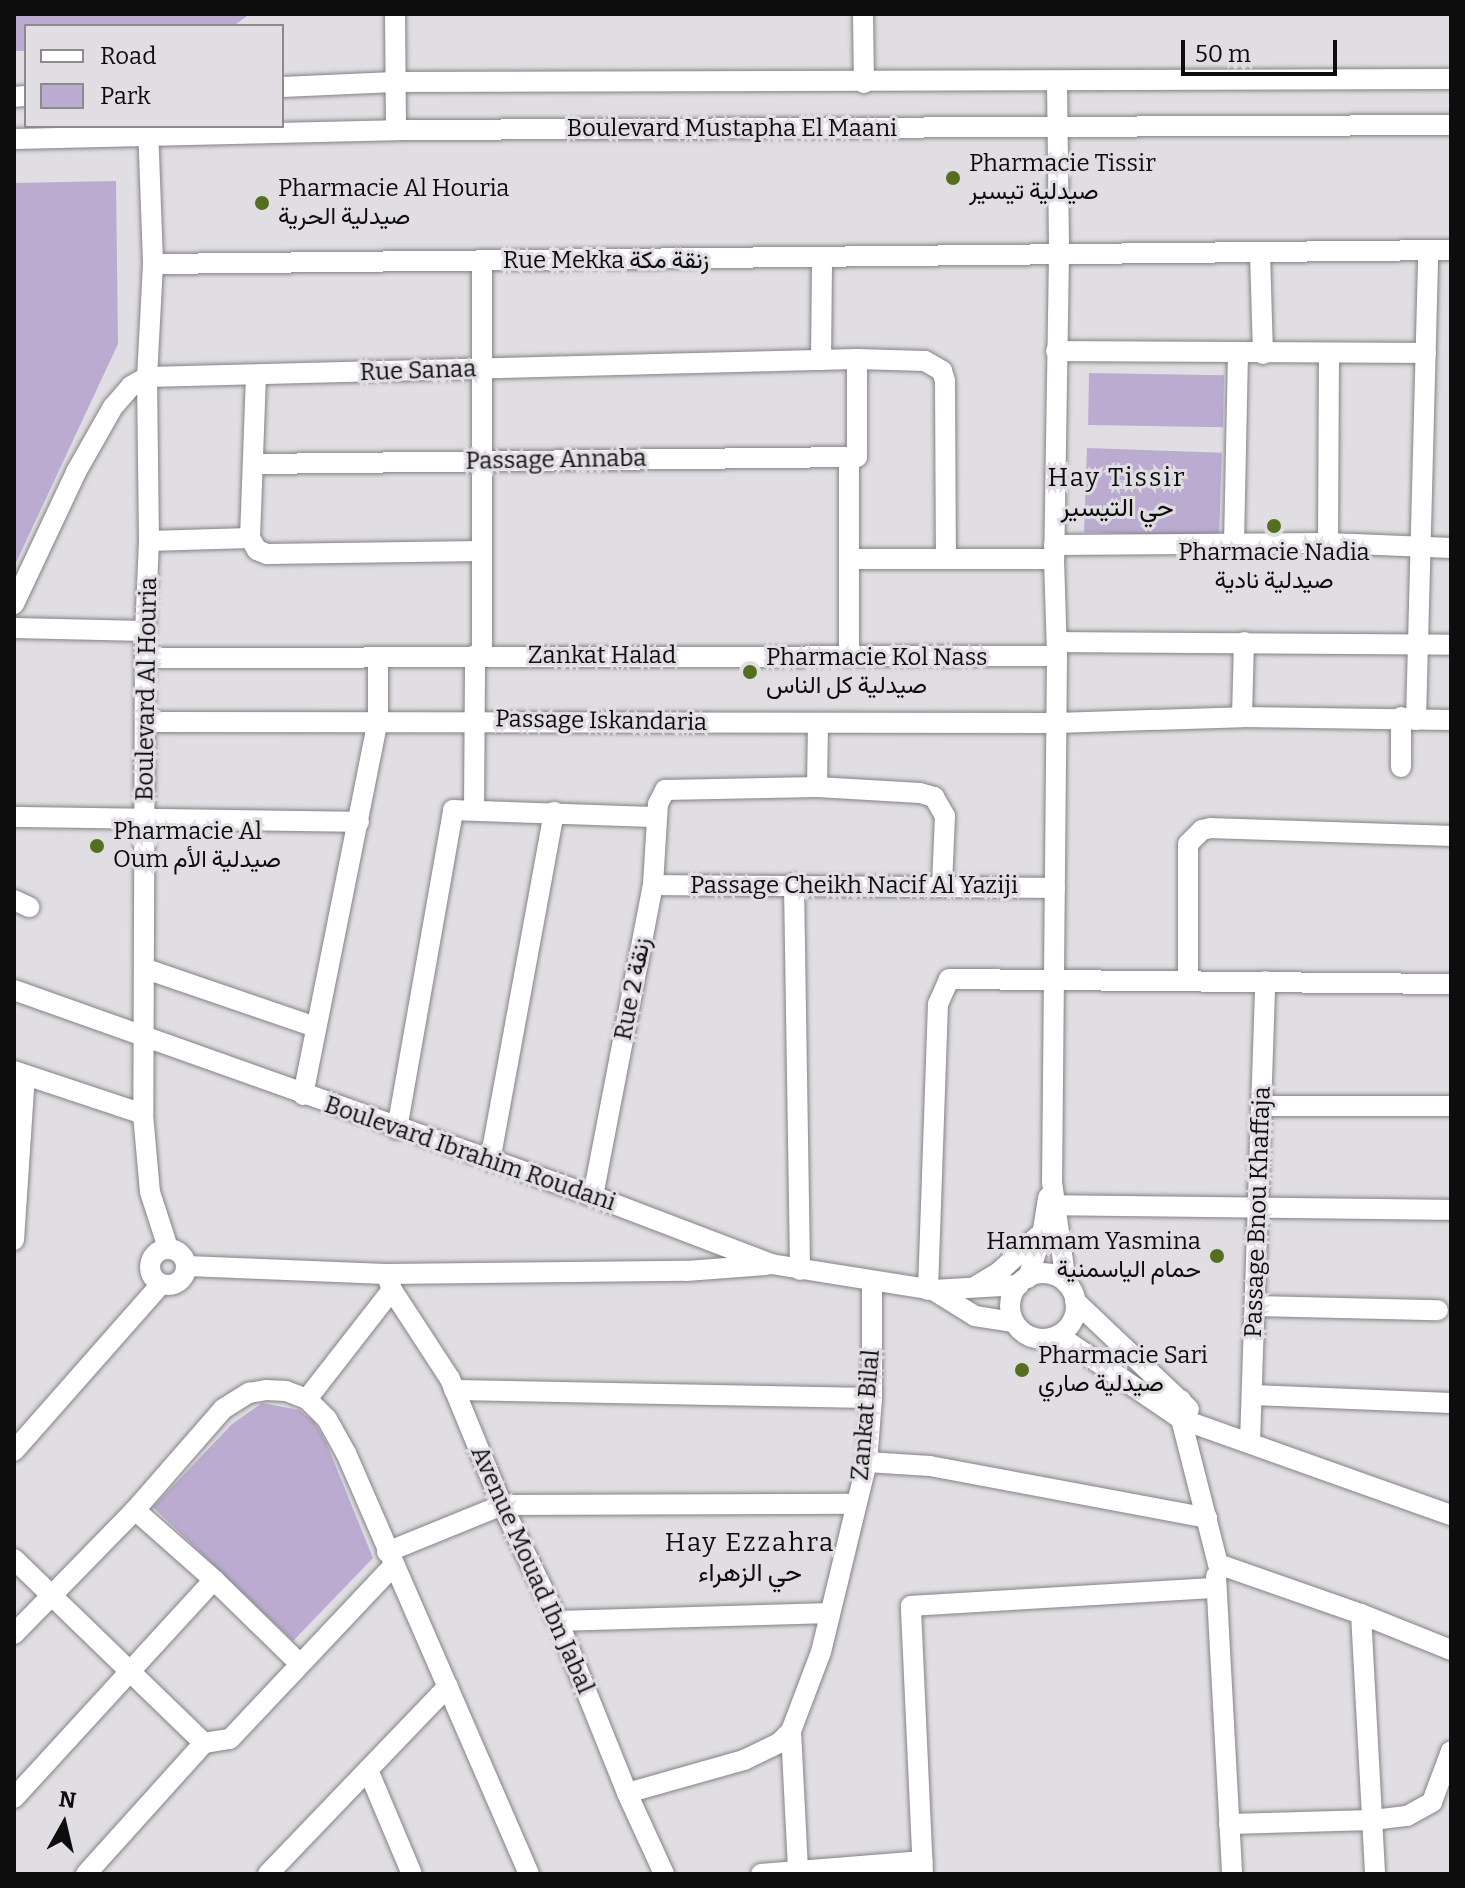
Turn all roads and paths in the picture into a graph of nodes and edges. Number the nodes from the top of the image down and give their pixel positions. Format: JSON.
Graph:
{"nodes":[{"id":1,"x":395,"y":14,"type":"edge"},
{"id":2,"x":863,"y":14,"type":"edge"},
{"id":3,"x":1451,"y":79,"type":"edge"},
{"id":4,"x":395,"y":82,"type":"junction"},
{"id":5,"x":1057,"y":82,"type":"junction"},
{"id":6,"x":864,"y":83,"type":"junction"},
{"id":7,"x":284,"y":87,"type":"edge"},
{"id":8,"x":1451,"y":125,"type":"edge"},
{"id":9,"x":1058,"y":128,"type":"junction"},
{"id":10,"x":396,"y":130,"type":"junction"},
{"id":11,"x":148,"y":132,"type":"edge"},
{"id":12,"x":14,"y":139,"type":"edge"},
{"id":13,"x":1451,"y":250,"type":"edge"},
{"id":14,"x":1428,"y":251,"type":"junction"},
{"id":15,"x":1260,"y":253,"type":"junction"},
{"id":16,"x":1059,"y":254,"type":"junction"},
{"id":17,"x":822,"y":259,"type":"junction"},
{"id":18,"x":482,"y":262,"type":"junction"},
{"id":19,"x":153,"y":264,"type":"junction"},
{"id":20,"x":1056,"y":351,"type":"junction"},
{"id":21,"x":1426,"y":353,"type":"junction"},
{"id":22,"x":1238,"y":354,"type":"junction"},
{"id":23,"x":1263,"y":354,"type":"junction"},
{"id":24,"x":1329,"y":355,"type":"junction"},
{"id":25,"x":857,"y":359,"type":"junction"},
{"id":26,"x":821,"y":360,"type":"junction"},
{"id":27,"x":482,"y":369,"type":"junction"},
{"id":28,"x":256,"y":375,"type":"junction"},
{"id":29,"x":147,"y":377,"type":"junction"},
{"id":30,"x":853,"y":457,"type":"junction"},
{"id":31,"x":481,"y":461,"type":"junction"},
{"id":32,"x":255,"y":464,"type":"junction"},
{"id":33,"x":250,"y":538,"type":"junction"},
{"id":34,"x":149,"y":541,"type":"junction"},
{"id":35,"x":1328,"y":543,"type":"junction"},
{"id":36,"x":1234,"y":544,"type":"junction"},
{"id":37,"x":1451,"y":548,"type":"edge"},
{"id":38,"x":1419,"y":550,"type":"junction"},
{"id":39,"x":481,"y":551,"type":"junction"},
{"id":40,"x":1054,"y":552,"type":"junction"},
{"id":41,"x":849,"y":559,"type":"junction"},
{"id":42,"x":946,"y":559,"type":"junction"},
{"id":43,"x":14,"y":604,"type":"edge"},
{"id":44,"x":14,"y":628,"type":"edge"},
{"id":45,"x":145,"y":631,"type":"junction"},
{"id":46,"x":1244,"y":642,"type":"junction"},
{"id":47,"x":1415,"y":645,"type":"junction"},
{"id":48,"x":1451,"y":645,"type":"edge"},
{"id":49,"x":1057,"y":649,"type":"junction"},
{"id":50,"x":478,"y":655,"type":"junction"},
{"id":51,"x":849,"y":656,"type":"junction"},
{"id":52,"x":378,"y":657,"type":"junction"},
{"id":53,"x":146,"y":658,"type":"junction"},
{"id":54,"x":1242,"y":717,"type":"junction"},
{"id":55,"x":1408,"y":718,"type":"junction"},
{"id":56,"x":474,"y":720,"type":"junction"},
{"id":57,"x":1451,"y":720,"type":"edge"},
{"id":58,"x":378,"y":721,"type":"junction"},
{"id":59,"x":145,"y":722,"type":"junction"},
{"id":60,"x":818,"y":723,"type":"junction"},
{"id":61,"x":1056,"y":723,"type":"junction"},
{"id":62,"x":1401,"y":767,"type":"dead end"},
{"id":63,"x":817,"y":787,"type":"junction"},
{"id":64,"x":474,"y":810,"type":"junction"},
{"id":65,"x":554,"y":812,"type":"junction"},
{"id":66,"x":14,"y":817,"type":"edge"},
{"id":67,"x":146,"y":817,"type":"junction"},
{"id":68,"x":657,"y":817,"type":"junction"},
{"id":69,"x":359,"y":822,"type":"junction"},
{"id":70,"x":1451,"y":836,"type":"edge"},
{"id":71,"x":794,"y":884,"type":"junction"},
{"id":72,"x":653,"y":885,"type":"junction"},
{"id":73,"x":942,"y":885,"type":"junction"},
{"id":74,"x":1055,"y":888,"type":"junction"},
{"id":75,"x":146,"y":969,"type":"junction"},
{"id":76,"x":1054,"y":978,"type":"junction"},
{"id":77,"x":1188,"y":980,"type":"junction"},
{"id":78,"x":1265,"y":981,"type":"junction"},
{"id":79,"x":1451,"y":984,"type":"edge"},
{"id":80,"x":14,"y":990,"type":"edge"},
{"id":81,"x":315,"y":1027,"type":"junction"},
{"id":82,"x":144,"y":1037,"type":"junction"},
{"id":83,"x":19,"y":1073,"type":"edge"},
{"id":84,"x":303,"y":1095,"type":"junction"},
{"id":85,"x":1262,"y":1106,"type":"junction"},
{"id":86,"x":1451,"y":1106,"type":"edge"},
{"id":87,"x":143,"y":1114,"type":"junction"},
{"id":88,"x":397,"y":1129,"type":"junction"},
{"id":89,"x":490,"y":1161,"type":"junction"},
{"id":90,"x":16,"y":1180,"type":"edge"},
{"id":91,"x":593,"y":1196,"type":"junction"},
{"id":92,"x":1051,"y":1204,"type":"junction"},
{"id":93,"x":1259,"y":1209,"type":"junction"},
{"id":94,"x":1451,"y":1210,"type":"edge"},
{"id":95,"x":1043,"y":1230,"type":"junction"},
{"id":96,"x":14,"y":1240,"type":"edge"},
{"id":97,"x":168,"y":1248,"type":"junction"},
{"id":98,"x":771,"y":1264,"type":"junction"},
{"id":99,"x":187,"y":1266,"type":"junction"},
{"id":100,"x":800,"y":1270,"type":"junction"},
{"id":101,"x":1023,"y":1281,"type":"junction"},
{"id":102,"x":389,"y":1282,"type":"junction"},
{"id":103,"x":872,"y":1282,"type":"junction"},
{"id":104,"x":161,"y":1284,"type":"junction"},
{"id":105,"x":976,"y":1286,"type":"junction"},
{"id":106,"x":930,"y":1290,"type":"junction"},
{"id":107,"x":1070,"y":1292,"type":"junction"},
{"id":108,"x":1255,"y":1306,"type":"junction"},
{"id":109,"x":1438,"y":1310,"type":"dead end"},
{"id":110,"x":1014,"y":1322,"type":"junction"},
{"id":111,"x":1058,"y":1335,"type":"junction"},
{"id":112,"x":454,"y":1390,"type":"junction"},
{"id":113,"x":1253,"y":1395,"type":"junction"},
{"id":114,"x":872,"y":1398,"type":"junction"},
{"id":115,"x":307,"y":1399,"type":"junction"},
{"id":116,"x":1451,"y":1403,"type":"edge"},
{"id":117,"x":1181,"y":1410,"type":"junction"},
{"id":118,"x":1250,"y":1442,"type":"junction"},
{"id":119,"x":14,"y":1451,"type":"edge"},
{"id":120,"x":867,"y":1462,"type":"junction"},
{"id":121,"x":856,"y":1504,"type":"junction"},
{"id":122,"x":502,"y":1505,"type":"junction"},
{"id":123,"x":135,"y":1510,"type":"junction"},
{"id":124,"x":1451,"y":1515,"type":"edge"},
{"id":125,"x":1207,"y":1518,"type":"junction"},
{"id":126,"x":14,"y":1559,"type":"edge"},
{"id":127,"x":390,"y":1559,"type":"junction"},
{"id":128,"x":1218,"y":1564,"type":"junction"},
{"id":129,"x":214,"y":1580,"type":"junction"},
{"id":130,"x":1215,"y":1588,"type":"junction"},
{"id":131,"x":51,"y":1595,"type":"junction"},
{"id":132,"x":830,"y":1613,"type":"junction"},
{"id":133,"x":1361,"y":1614,"type":"junction"},
{"id":134,"x":558,"y":1621,"type":"junction"},
{"id":135,"x":14,"y":1634,"type":"edge"},
{"id":136,"x":1451,"y":1650,"type":"edge"},
{"id":137,"x":300,"y":1664,"type":"junction"},
{"id":138,"x":132,"y":1671,"type":"junction"},
{"id":139,"x":448,"y":1686,"type":"junction"},
{"id":140,"x":791,"y":1731,"type":"junction"},
{"id":141,"x":204,"y":1743,"type":"junction"},
{"id":142,"x":1451,"y":1751,"type":"edge"},
{"id":143,"x":368,"y":1770,"type":"junction"},
{"id":144,"x":627,"y":1793,"type":"junction"},
{"id":145,"x":14,"y":1798,"type":"edge"},
{"id":146,"x":1373,"y":1820,"type":"junction"},
{"id":147,"x":1229,"y":1824,"type":"junction"},
{"id":148,"x":923,"y":1868,"type":"edge"},
{"id":149,"x":798,"y":1871,"type":"junction"},
{"id":150,"x":86,"y":1874,"type":"edge"},
{"id":151,"x":268,"y":1874,"type":"edge"},
{"id":152,"x":412,"y":1874,"type":"edge"},
{"id":153,"x":529,"y":1874,"type":"edge"},
{"id":154,"x":664,"y":1874,"type":"edge"},
{"id":155,"x":761,"y":1874,"type":"edge"},
{"id":156,"x":1232,"y":1874,"type":"edge"},
{"id":157,"x":1375,"y":1874,"type":"edge"}],
"edges":[{"from":1,"to":4,"type":"street"},
{"from":2,"to":6,"type":"street"},
{"from":3,"to":5,"type":"street","name":"Boulevard Mustapha El Maani"},
{"from":4,"to":6,"type":"street","name":"Boulevard Mustapha El Maani"},
{"from":4,"to":7,"type":"street","name":"Boulevard Mustapha El Maani"},
{"from":4,"to":10,"type":"street"},
{"from":5,"to":6,"type":"street","name":"Boulevard Mustapha El Maani"},
{"from":5,"to":9,"type":"street"},
{"from":8,"to":9,"type":"street","name":"Boulevard Mustapha El Maani"},
{"from":9,"to":10,"type":"street","name":"Boulevard Mustapha El Maani"},
{"from":9,"to":16,"type":"street"},
{"from":10,"to":11,"type":"street","name":"Boulevard Mustapha El Maani"},
{"from":11,"to":12,"type":"street","name":"Boulevard Mustapha El Maani"},
{"from":11,"to":19,"type":"street","name":"Boulevard Al Houria"},
{"from":13,"to":14,"type":"street","name":"Rue Mekka زنقة مكة"},
{"from":14,"to":15,"type":"street","name":"Rue Mekka زنقة مكة"},
{"from":14,"to":21,"type":"street"},
{"from":15,"to":16,"type":"street","name":"Rue Mekka زنقة مكة"},
{"from":15,"to":23,"type":"street"},
{"from":16,"to":17,"type":"street","name":"Rue Mekka زنقة مكة"},
{"from":16,"to":20,"type":"street"},
{"from":17,"to":18,"type":"street","name":"Rue Mekka زنقة مكة"},
{"from":17,"to":26,"type":"street"},
{"from":18,"to":19,"type":"street","name":"Rue Mekka زنقة مكة"},
{"from":18,"to":27,"type":"street"},
{"from":19,"to":29,"type":"street","name":"Boulevard Al Houria"},
{"from":20,"to":22,"type":"street"},
{"from":20,"to":40,"type":"street"},
{"from":21,"to":24,"type":"street"},
{"from":21,"to":38,"type":"street"},
{"from":22,"to":23,"type":"street"},
{"from":22,"to":36,"type":"street"},
{"from":23,"to":24,"type":"street"},
{"from":24,"to":35,"type":"street"},
{"from":25,"to":26,"type":"street","name":"Rue Sanaa"},
{"from":25,"to":30,"type":"street"},
{"from":25,"to":42,"type":"street","name":"Rue Sanaa"},
{"from":26,"to":27,"type":"street","name":"Rue Sanaa"},
{"from":27,"to":28,"type":"street","name":"Rue Sanaa"},
{"from":27,"to":31,"type":"street"},
{"from":28,"to":29,"type":"street","name":"Rue Sanaa"},
{"from":28,"to":32,"type":"street"},
{"from":29,"to":34,"type":"street","name":"Boulevard Al Houria"},
{"from":29,"to":43,"type":"street"},
{"from":30,"to":31,"type":"street","name":"Passage Annaba"},
{"from":30,"to":41,"type":"street"},
{"from":31,"to":32,"type":"street","name":"Passage Annaba"},
{"from":31,"to":39,"type":"street"},
{"from":32,"to":33,"type":"street"},
{"from":33,"to":34,"type":"street"},
{"from":33,"to":39,"type":"street"},
{"from":34,"to":45,"type":"street","name":"Boulevard Al Houria"},
{"from":35,"to":36,"type":"street"},
{"from":35,"to":38,"type":"street"},
{"from":36,"to":40,"type":"street"},
{"from":37,"to":38,"type":"street"},
{"from":38,"to":47,"type":"street"},
{"from":39,"to":50,"type":"street"},
{"from":40,"to":42,"type":"street"},
{"from":40,"to":49,"type":"street"},
{"from":41,"to":42,"type":"street"},
{"from":41,"to":51,"type":"street"},
{"from":44,"to":45,"type":"street"},
{"from":45,"to":53,"type":"street","name":"Boulevard Al Houria"},
{"from":46,"to":47,"type":"street","name":"Zankat Halad"},
{"from":46,"to":49,"type":"street","name":"Zankat Halad"},
{"from":46,"to":54,"type":"street"},
{"from":47,"to":48,"type":"street","name":"Zankat Halad"},
{"from":47,"to":55,"type":"street"},
{"from":49,"to":51,"type":"street","name":"Zankat Halad"},
{"from":49,"to":61,"type":"street"},
{"from":50,"to":51,"type":"street","name":"Zankat Halad"},
{"from":50,"to":52,"type":"street","name":"Zankat Halad"},
{"from":50,"to":56,"type":"street"},
{"from":52,"to":53,"type":"street","name":"Zankat Halad"},
{"from":52,"to":58,"type":"street"},
{"from":53,"to":59,"type":"street","name":"Boulevard Al Houria"},
{"from":54,"to":55,"type":"street","name":"Passage Iskandaria"},
{"from":54,"to":61,"type":"street","name":"Passage Iskandaria"},
{"from":55,"to":57,"type":"street","name":"Passage Iskandaria"},
{"from":55,"to":62,"type":"street"},
{"from":56,"to":58,"type":"street","name":"Passage Iskandaria"},
{"from":56,"to":60,"type":"street","name":"Passage Iskandaria"},
{"from":56,"to":64,"type":"street"},
{"from":58,"to":59,"type":"street","name":"Passage Iskandaria"},
{"from":58,"to":69,"type":"street"},
{"from":59,"to":67,"type":"street","name":"Boulevard Al Houria"},
{"from":60,"to":61,"type":"street","name":"Passage Iskandaria"},
{"from":60,"to":63,"type":"street"},
{"from":61,"to":74,"type":"street"},
{"from":63,"to":68,"type":"street","name":"Rue 2 زنقة"},
{"from":63,"to":73,"type":"street"},
{"from":64,"to":65,"type":"street"},
{"from":64,"to":88,"type":"street"},
{"from":65,"to":68,"type":"street"},
{"from":65,"to":89,"type":"street"},
{"from":66,"to":67,"type":"street"},
{"from":67,"to":69,"type":"street"},
{"from":67,"to":75,"type":"street","name":"Boulevard Al Houria"},
{"from":68,"to":72,"type":"street","name":"Rue 2 زنقة"},
{"from":69,"to":81,"type":"street"},
{"from":70,"to":77,"type":"street"},
{"from":71,"to":72,"type":"street","name":"Passage Cheikh Nacif Al Yaziji"},
{"from":71,"to":73,"type":"street","name":"Passage Cheikh Nacif Al Yaziji"},
{"from":71,"to":100,"type":"street"},
{"from":72,"to":91,"type":"street","name":"Rue 2 زنقة"},
{"from":73,"to":74,"type":"street","name":"Passage Cheikh Nacif Al Yaziji"},
{"from":74,"to":76,"type":"street"},
{"from":75,"to":81,"type":"street"},
{"from":75,"to":82,"type":"street","name":"Boulevard Al Houria"},
{"from":76,"to":77,"type":"street"},
{"from":76,"to":92,"type":"street"},
{"from":76,"to":106,"type":"street"},
{"from":77,"to":78,"type":"street"},
{"from":78,"to":79,"type":"street"},
{"from":78,"to":85,"type":"street","name":"Passage Bnou Khaffaja"},
{"from":80,"to":82,"type":"street","name":"Boulevard Ibrahim Roudani"},
{"from":81,"to":84,"type":"street"},
{"from":82,"to":84,"type":"street","name":"Boulevard Ibrahim Roudani"},
{"from":82,"to":87,"type":"street","name":"Boulevard Al Houria"},
{"from":83,"to":87,"type":"street"},
{"from":83,"to":90,"type":"street"},
{"from":84,"to":88,"type":"street","name":"Boulevard Ibrahim Roudani"},
{"from":85,"to":86,"type":"street"},
{"from":85,"to":93,"type":"street","name":"Passage Bnou Khaffaja"},
{"from":87,"to":97,"type":"street","name":"Boulevard Al Houria"},
{"from":88,"to":89,"type":"street","name":"Boulevard Ibrahim Roudani"},
{"from":89,"to":91,"type":"street","name":"Boulevard Ibrahim Roudani"},
{"from":90,"to":96,"type":"street"},
{"from":91,"to":98,"type":"street","name":"Boulevard Ibrahim Roudani"},
{"from":92,"to":93,"type":"street"},
{"from":92,"to":95,"type":"street"},
{"from":92,"to":107,"type":"street"},
{"from":93,"to":94,"type":"street"},
{"from":93,"to":108,"type":"street","name":"Passage Bnou Khaffaja"},
{"from":95,"to":101,"type":"street"},
{"from":95,"to":105,"type":"street"},
{"from":97,"to":99,"type":"street"},
{"from":97,"to":104,"type":"street"},
{"from":98,"to":100,"type":"street","name":"Boulevard Ibrahim Roudani"},
{"from":98,"to":102,"type":"street"},
{"from":99,"to":102,"type":"street"},
{"from":99,"to":104,"type":"street"},
{"from":100,"to":103,"type":"street","name":"Boulevard Ibrahim Roudani"},
{"from":101,"to":105,"type":"street","name":"Boulevard Ibrahim Roudani"},
{"from":101,"to":107,"type":"street"},
{"from":101,"to":110,"type":"street"},
{"from":102,"to":112,"type":"street","name":"Avenue Mouad Ibn Jabal"},
{"from":102,"to":115,"type":"street"},
{"from":103,"to":106,"type":"street","name":"Boulevard Ibrahim Roudani"},
{"from":103,"to":114,"type":"street","name":"Zankat Bilal"},
{"from":104,"to":119,"type":"street"},
{"from":105,"to":106,"type":"street","name":"Boulevard Ibrahim Roudani"},
{"from":106,"to":110,"type":"street","name":"Boulevard Ibrahim Roudani"},
{"from":107,"to":111,"type":"street"},
{"from":107,"to":117,"type":"street"},
{"from":108,"to":109,"type":"street"},
{"from":108,"to":113,"type":"street","name":"Passage Bnou Khaffaja"},
{"from":110,"to":111,"type":"street"},
{"from":111,"to":117,"type":"street"},
{"from":112,"to":114,"type":"street"},
{"from":112,"to":122,"type":"street","name":"Avenue Mouad Ibn Jabal"},
{"from":113,"to":116,"type":"street"},
{"from":113,"to":118,"type":"street","name":"Passage Bnou Khaffaja"},
{"from":114,"to":120,"type":"street","name":"Zankat Bilal"},
{"from":115,"to":123,"type":"street"},
{"from":115,"to":127,"type":"street"},
{"from":117,"to":118,"type":"street"},
{"from":117,"to":125,"type":"street"},
{"from":118,"to":124,"type":"street"},
{"from":120,"to":121,"type":"street","name":"Zankat Bilal"},
{"from":120,"to":125,"type":"street"},
{"from":121,"to":122,"type":"street"},
{"from":121,"to":132,"type":"street","name":"Zankat Bilal"},
{"from":122,"to":127,"type":"street"},
{"from":122,"to":134,"type":"street","name":"Avenue Mouad Ibn Jabal"},
{"from":123,"to":129,"type":"street"},
{"from":123,"to":131,"type":"street"},
{"from":125,"to":128,"type":"street"},
{"from":126,"to":131,"type":"street"},
{"from":127,"to":137,"type":"street"},
{"from":127,"to":139,"type":"street"},
{"from":128,"to":130,"type":"street"},
{"from":128,"to":133,"type":"street"},
{"from":129,"to":137,"type":"street"},
{"from":129,"to":138,"type":"street"},
{"from":130,"to":147,"type":"street"},
{"from":130,"to":148,"type":"street"},
{"from":131,"to":135,"type":"street"},
{"from":131,"to":138,"type":"street"},
{"from":132,"to":134,"type":"street"},
{"from":132,"to":140,"type":"street","name":"Zankat Bilal"},
{"from":133,"to":136,"type":"street"},
{"from":133,"to":146,"type":"street"},
{"from":134,"to":144,"type":"street","name":"Avenue Mouad Ibn Jabal"},
{"from":137,"to":141,"type":"street"},
{"from":138,"to":141,"type":"street"},
{"from":138,"to":145,"type":"street"},
{"from":139,"to":143,"type":"street"},
{"from":139,"to":153,"type":"street"},
{"from":140,"to":144,"type":"street"},
{"from":140,"to":149,"type":"street","name":"Zankat Bilal"},
{"from":141,"to":150,"type":"street"},
{"from":142,"to":146,"type":"street"},
{"from":143,"to":151,"type":"street"},
{"from":143,"to":152,"type":"street"},
{"from":144,"to":154,"type":"street","name":"Avenue Mouad Ibn Jabal"},
{"from":146,"to":147,"type":"street"},
{"from":146,"to":157,"type":"street"},
{"from":147,"to":156,"type":"street"},
{"from":148,"to":149,"type":"street"},
{"from":149,"to":155,"type":"street"}]}
